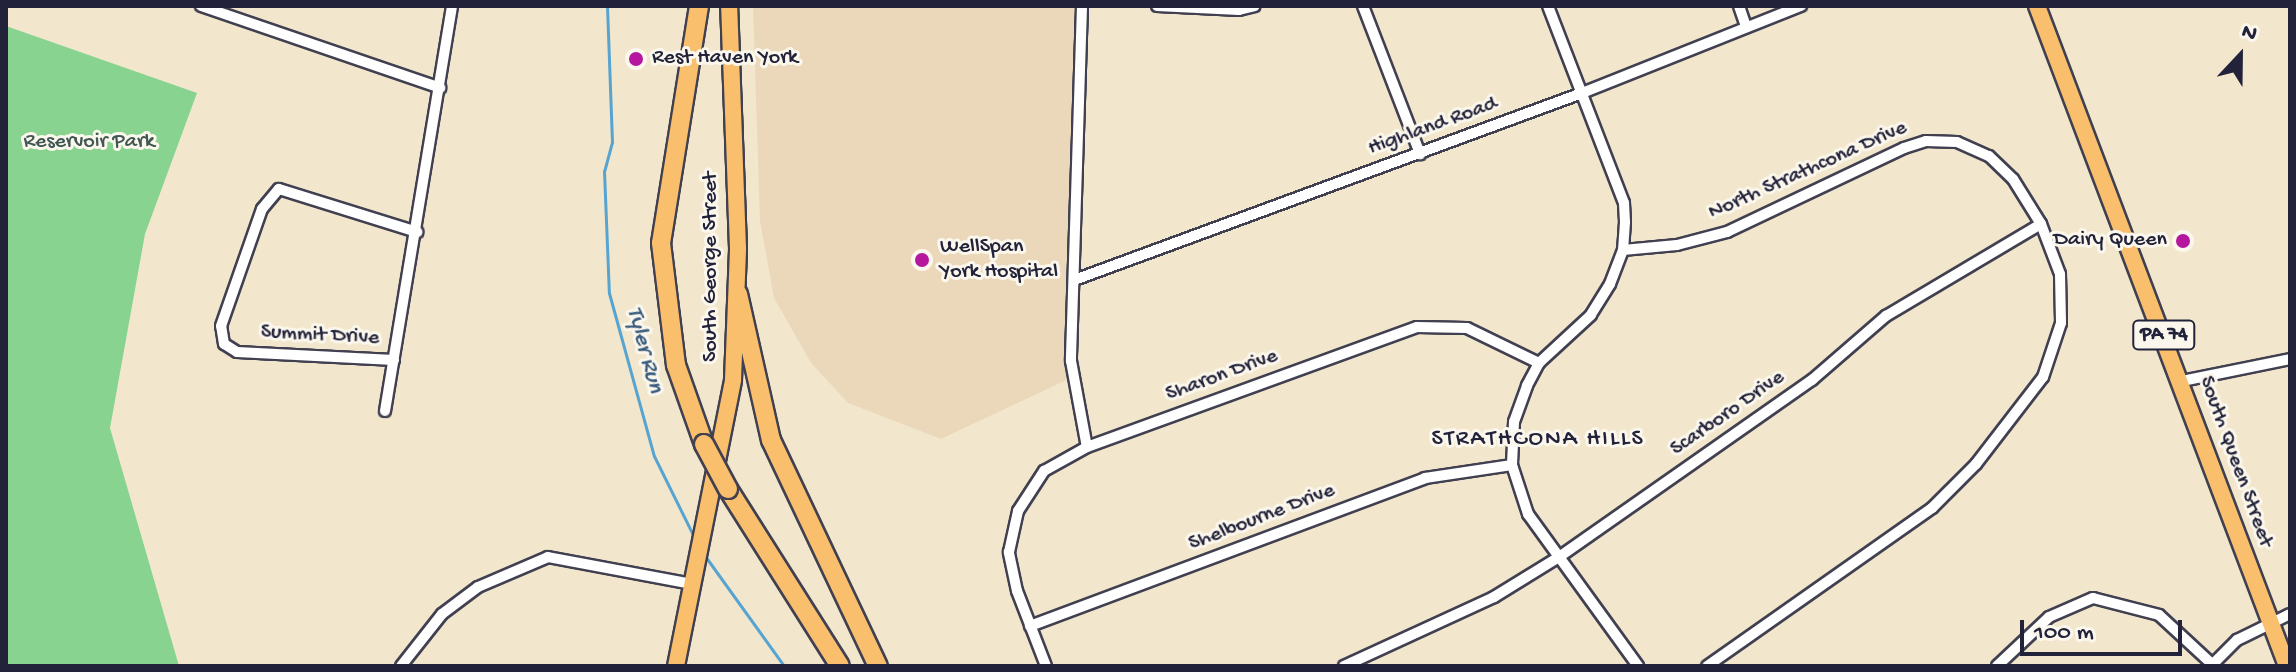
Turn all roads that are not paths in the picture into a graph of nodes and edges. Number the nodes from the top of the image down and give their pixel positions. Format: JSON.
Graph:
{"nodes":[{"id":1,"x":201,"y":6,"type":"edge"},
{"id":2,"x":452,"y":6,"type":"edge"},
{"id":3,"x":699,"y":6,"type":"edge"},
{"id":4,"x":729,"y":6,"type":"edge"},
{"id":5,"x":1082,"y":6,"type":"edge"},
{"id":6,"x":1157,"y":6,"type":"edge"},
{"id":7,"x":1255,"y":6,"type":"edge"},
{"id":8,"x":1363,"y":6,"type":"edge"},
{"id":9,"x":1548,"y":6,"type":"edge"},
{"id":10,"x":1739,"y":6,"type":"edge"},
{"id":11,"x":1801,"y":6,"type":"edge"},
{"id":12,"x":2037,"y":6,"type":"edge"},
{"id":13,"x":1746,"y":26,"type":"junction"},
{"id":14,"x":440,"y":88,"type":"junction"},
{"id":15,"x":1582,"y":93,"type":"junction"},
{"id":16,"x":1420,"y":154,"type":"junction"},
{"id":17,"x":2041,"y":224,"type":"junction"},
{"id":18,"x":417,"y":232,"type":"junction"},
{"id":19,"x":1623,"y":250,"type":"junction"},
{"id":20,"x":1077,"y":279,"type":"junction"},
{"id":21,"x":738,"y":294,"type":"junction"},
{"id":22,"x":2290,"y":359,"type":"edge"},
{"id":23,"x":394,"y":360,"type":"junction"},
{"id":24,"x":1539,"y":363,"type":"junction"},
{"id":25,"x":2182,"y":381,"type":"junction"},
{"id":26,"x":385,"y":411,"type":"dead end"},
{"id":27,"x":1087,"y":447,"type":"junction"},
{"id":28,"x":1512,"y":465,"type":"junction"},
{"id":29,"x":1559,"y":557,"type":"junction"},
{"id":30,"x":692,"y":584,"type":"junction"},
{"id":31,"x":2290,"y":614,"type":"edge"},
{"id":32,"x":2270,"y":620,"type":"junction"},
{"id":33,"x":1030,"y":626,"type":"junction"},
{"id":34,"x":2212,"y":665,"type":"edge"},
{"id":35,"x":401,"y":666,"type":"edge"},
{"id":36,"x":676,"y":666,"type":"edge"},
{"id":37,"x":840,"y":666,"type":"edge"},
{"id":38,"x":878,"y":666,"type":"edge"},
{"id":39,"x":1046,"y":666,"type":"edge"},
{"id":40,"x":1344,"y":666,"type":"edge"},
{"id":41,"x":1638,"y":666,"type":"edge"},
{"id":42,"x":1707,"y":666,"type":"edge"},
{"id":43,"x":1997,"y":666,"type":"edge"},
{"id":44,"x":2287,"y":666,"type":"edge"}],
"edges":[{"from":1,"to":14,"type":"street"},
{"from":2,"to":14,"type":"street"},
{"from":3,"to":37,"type":"highway","bridge":true},
{"from":4,"to":21,"type":"main road","name":"South George Street"},
{"from":5,"to":20,"type":"street"},
{"from":6,"to":7,"type":"street"},
{"from":8,"to":16,"type":"street"},
{"from":9,"to":15,"type":"street"},
{"from":10,"to":13,"type":"street"},
{"from":11,"to":13,"type":"street","name":"Highland Road"},
{"from":12,"to":25,"type":"main road","name":"South Queen Street","number":"PA 74"},
{"from":13,"to":15,"type":"street","name":"Highland Road"},
{"from":14,"to":18,"type":"street"},
{"from":15,"to":16,"type":"street","name":"Highland Road"},
{"from":15,"to":19,"type":"street"},
{"from":16,"to":20,"type":"street","name":"Highland Road"},
{"from":17,"to":19,"type":"street","name":"North Strathcona Drive"},
{"from":17,"to":29,"type":"street","name":"Scarboro Drive"},
{"from":17,"to":42,"type":"street","name":"North Strathcona Drive"},
{"from":18,"to":23,"type":"street"},
{"from":18,"to":23,"type":"street","name":"Summit Drive"},
{"from":19,"to":24,"type":"street"},
{"from":20,"to":27,"type":"street"},
{"from":21,"to":30,"type":"main road","name":"South George Street"},
{"from":21,"to":38,"type":"highway"},
{"from":22,"to":25,"type":"street"},
{"from":23,"to":26,"type":"street"},
{"from":24,"to":27,"type":"street","name":"Sharon Drive"},
{"from":24,"to":28,"type":"street"},
{"from":25,"to":32,"type":"main road","name":"South Queen Street","number":"PA 74"},
{"from":27,"to":33,"type":"street","name":"Sharon Drive"},
{"from":28,"to":29,"type":"street"},
{"from":28,"to":33,"type":"street","name":"Shelbourne Drive"},
{"from":29,"to":40,"type":"street","name":"Scarboro Drive"},
{"from":29,"to":41,"type":"street"},
{"from":30,"to":35,"type":"street"},
{"from":30,"to":36,"type":"main road","name":"South George Street"},
{"from":31,"to":32,"type":"street"},
{"from":32,"to":34,"type":"street"},
{"from":32,"to":44,"type":"main road","name":"South Queen Street","number":"PA 74"},
{"from":33,"to":39,"type":"street"},
{"from":34,"to":43,"type":"street"}]}
